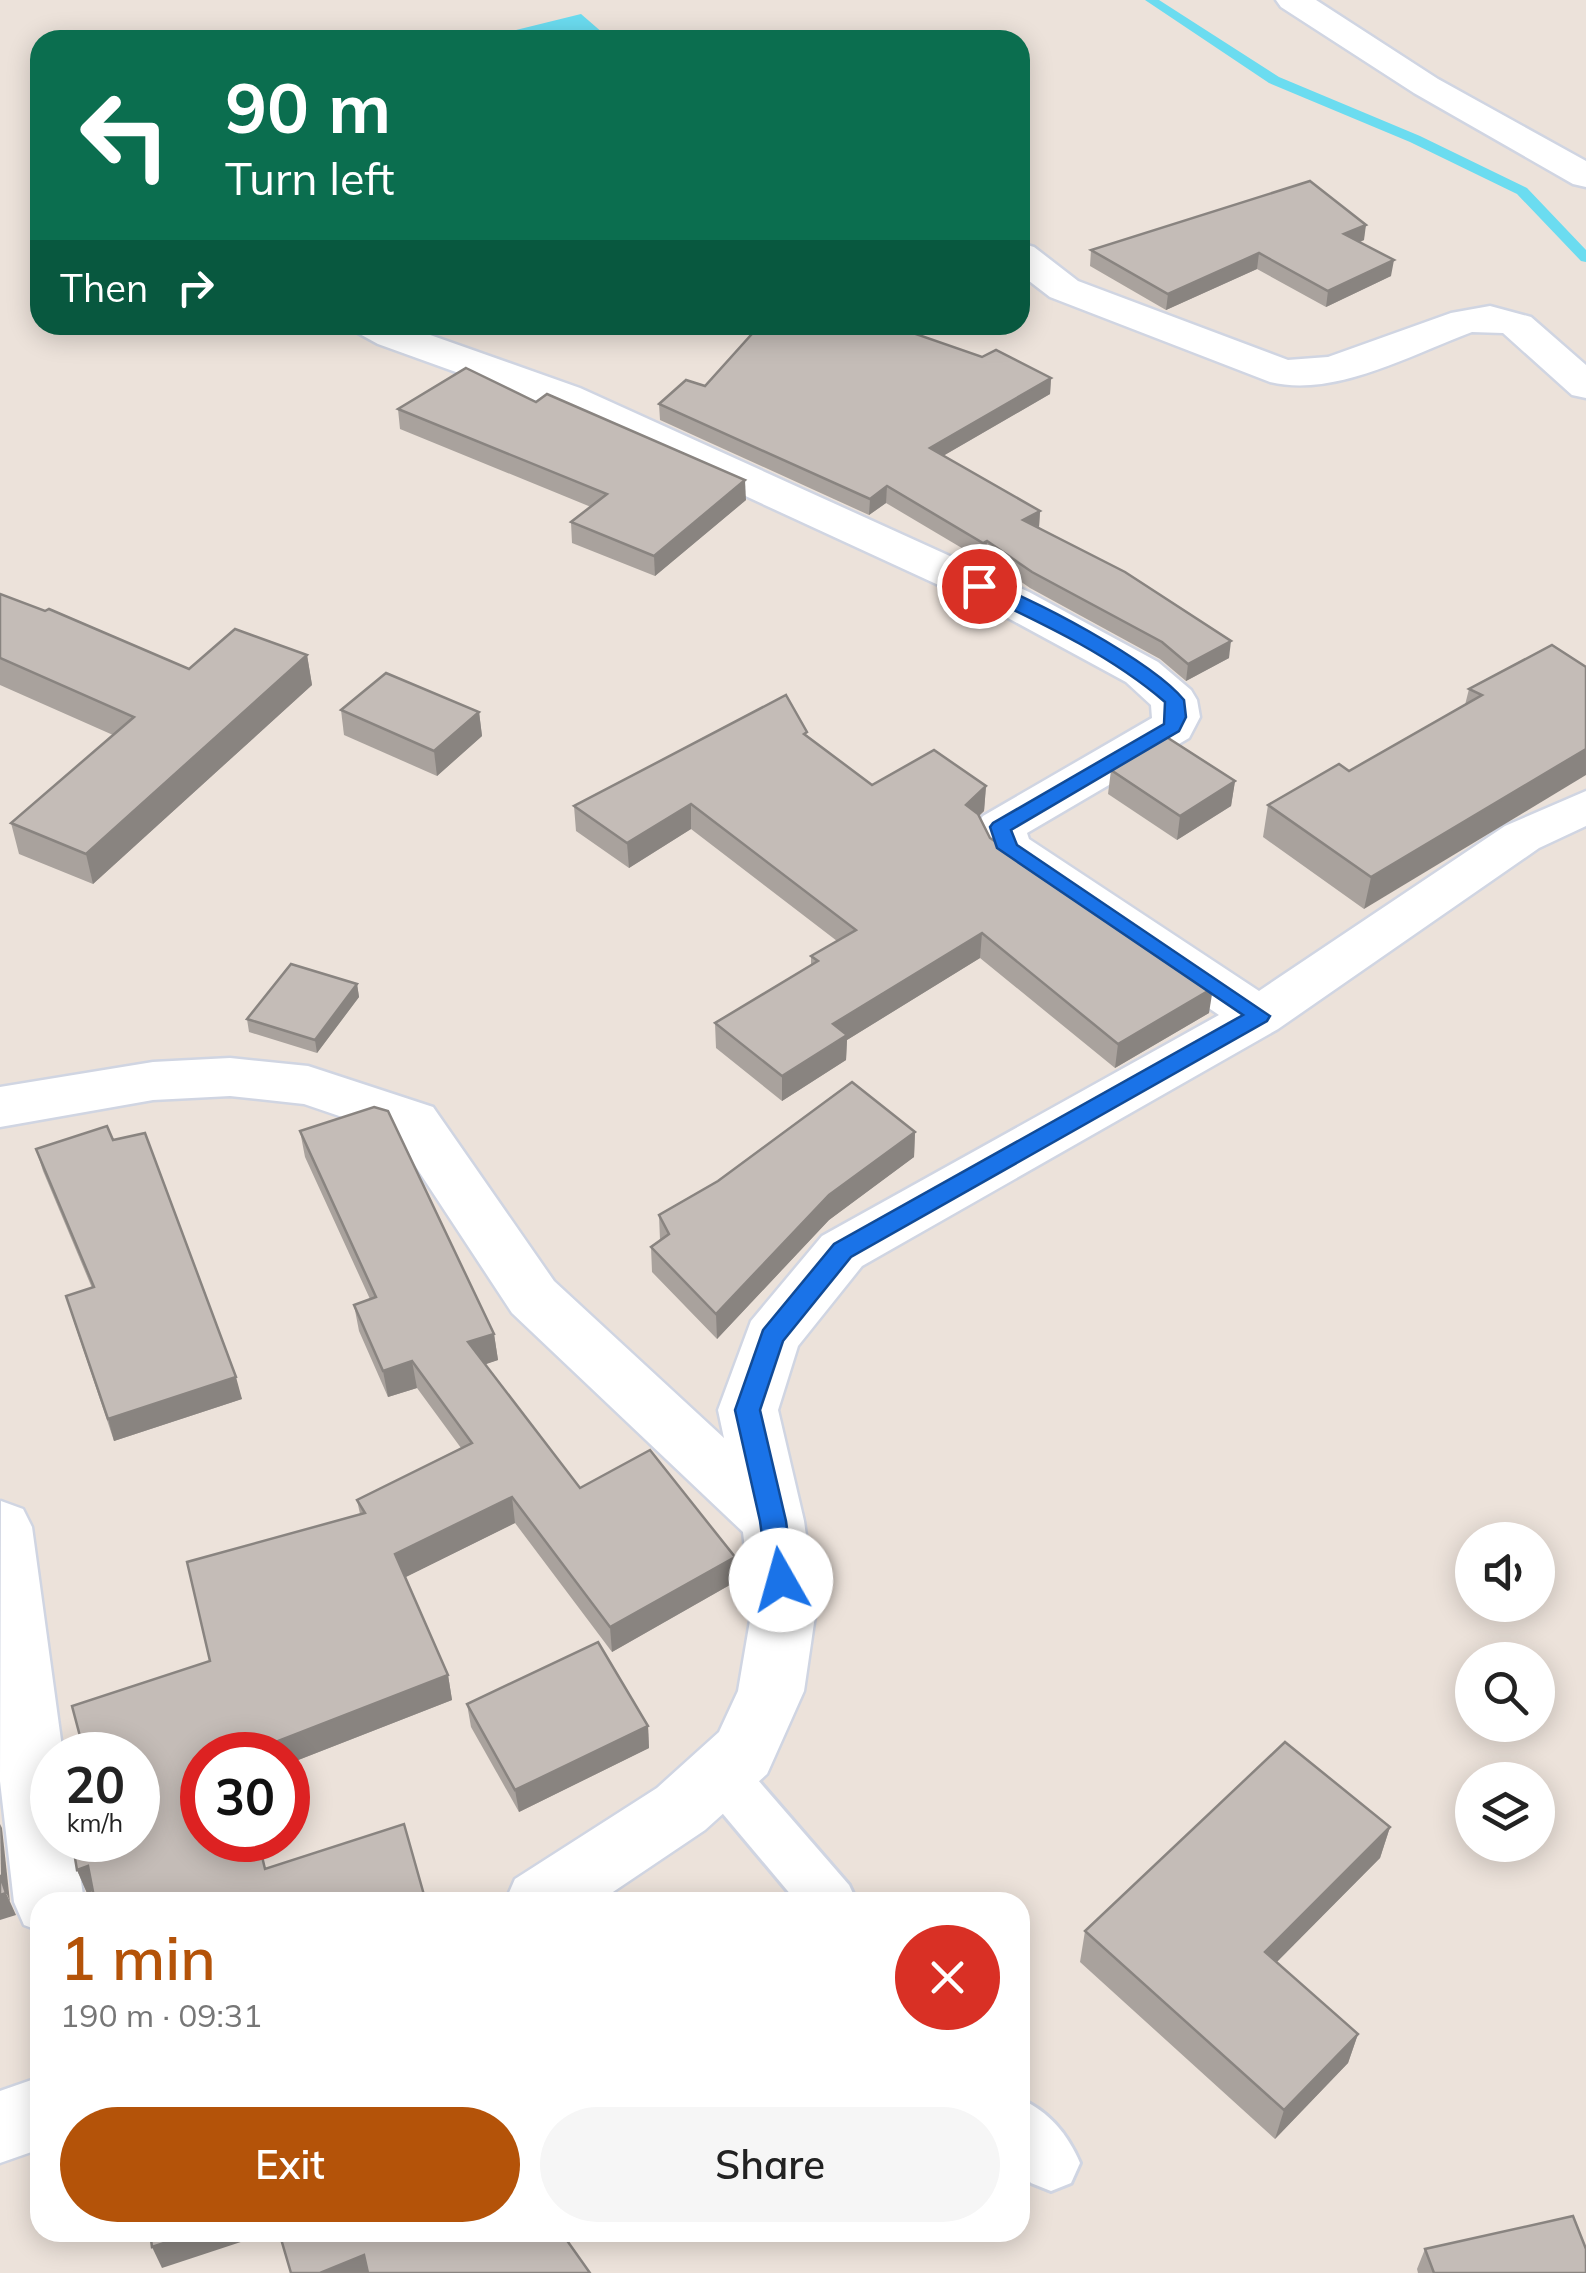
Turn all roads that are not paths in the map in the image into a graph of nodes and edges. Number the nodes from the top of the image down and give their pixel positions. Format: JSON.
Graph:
{"nodes":[{"id":1,"x":1293,"y":0,"type":"edge"},
{"id":2,"x":1586,"y":176,"type":"edge"},
{"id":3,"x":1030,"y":264,"type":"edge"},
{"id":4,"x":390,"y":335,"type":"edge"},
{"id":5,"x":1586,"y":386,"type":"edge"},
{"id":6,"x":1586,"y":807,"type":"edge"},
{"id":7,"x":1259,"y":1016,"type":"junction"},
{"id":8,"x":0,"y":1107,"type":"edge"},
{"id":9,"x":773,"y":1521,"type":"junction"},
{"id":10,"x":1,"y":1527,"type":"edge"},
{"id":11,"x":720,"y":1773,"type":"junction"},
{"id":12,"x":48,"y":1892,"type":"edge"},
{"id":13,"x":555,"y":1892,"type":"edge"},
{"id":14,"x":821,"y":1892,"type":"edge"},
{"id":15,"x":30,"y":2116,"type":"edge"},
{"id":16,"x":0,"y":2127,"type":"edge"}],
"edges":[{"from":1,"to":2,"type":"street"},
{"from":3,"to":5,"type":"street"},
{"from":4,"to":7,"type":"street"},
{"from":6,"to":7,"type":"street"},
{"from":7,"to":9,"type":"street"},
{"from":8,"to":9,"type":"street"},
{"from":9,"to":11,"type":"street"},
{"from":10,"to":12,"type":"street"},
{"from":11,"to":13,"type":"street"},
{"from":11,"to":14,"type":"lane"},
{"from":15,"to":16,"type":"street"}]}
